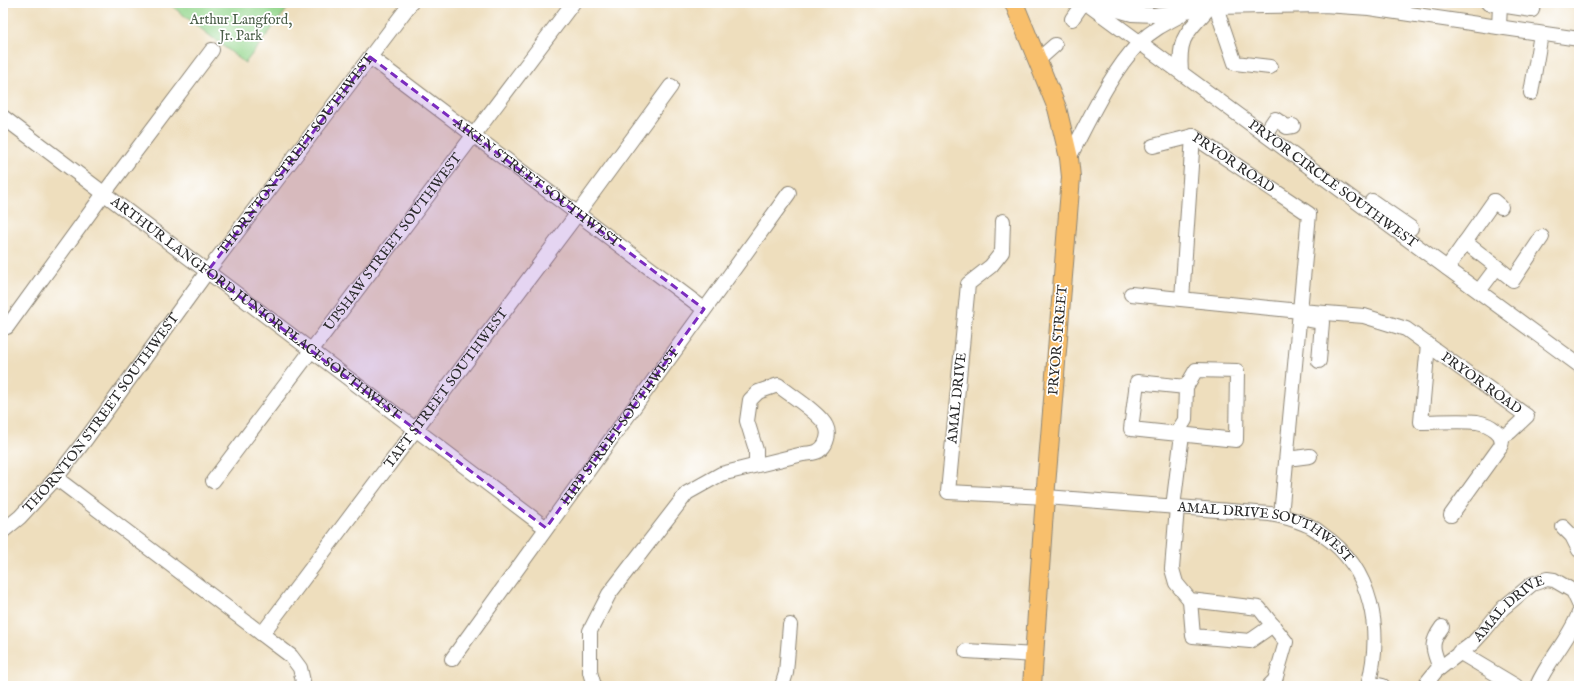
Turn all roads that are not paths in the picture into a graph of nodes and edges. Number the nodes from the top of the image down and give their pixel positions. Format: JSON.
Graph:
{"nodes":[{"id":1,"x":411,"y":3,"type":"edge"},
{"id":2,"x":573,"y":3,"type":"edge"},
{"id":3,"x":1014,"y":3,"type":"edge"},
{"id":4,"x":1083,"y":3,"type":"edge"},
{"id":5,"x":1086,"y":3,"type":"edge"},
{"id":6,"x":1090,"y":3,"type":"edge"},
{"id":7,"x":1533,"y":3,"type":"edge"},
{"id":8,"x":1494,"y":4,"type":"edge"},
{"id":9,"x":1212,"y":8,"type":"junction"},
{"id":10,"x":1189,"y":11,"type":"junction"},
{"id":11,"x":1072,"y":19,"type":"dead end"},
{"id":12,"x":1499,"y":27,"type":"junction"},
{"id":13,"x":1541,"y":34,"type":"junction"},
{"id":14,"x":1579,"y":39,"type":"edge"},
{"id":15,"x":1140,"y":42,"type":"junction"},
{"id":16,"x":1055,"y":45,"type":"dead end"},
{"id":17,"x":212,"y":50,"type":"dead end"},
{"id":18,"x":370,"y":57,"type":"junction"},
{"id":19,"x":1038,"y":60,"type":"junction"},
{"id":20,"x":1270,"y":66,"type":"dead end"},
{"id":21,"x":1181,"y":72,"type":"junction"},
{"id":22,"x":671,"y":86,"type":"dead end"},
{"id":23,"x":1531,"y":93,"type":"dead end"},
{"id":24,"x":3,"y":117,"type":"edge"},
{"id":25,"x":1293,"y":126,"type":"dead end"},
{"id":26,"x":1265,"y":134,"type":"junction"},
{"id":27,"x":474,"y":135,"type":"junction"},
{"id":28,"x":1193,"y":136,"type":"junction"},
{"id":29,"x":1153,"y":146,"type":"dead end"},
{"id":30,"x":1069,"y":158,"type":"junction"},
{"id":31,"x":789,"y":193,"type":"dead end"},
{"id":32,"x":104,"y":194,"type":"junction"},
{"id":33,"x":1501,"y":207,"type":"dead end"},
{"id":34,"x":578,"y":213,"type":"junction"},
{"id":35,"x":1003,"y":221,"type":"dead end"},
{"id":36,"x":1542,"y":237,"type":"dead end"},
{"id":37,"x":1465,"y":242,"type":"junction"},
{"id":38,"x":1497,"y":267,"type":"junction"},
{"id":39,"x":1447,"y":268,"type":"junction"},
{"id":40,"x":207,"y":272,"type":"junction"},
{"id":41,"x":1479,"y":292,"type":"junction"},
{"id":42,"x":1131,"y":294,"type":"dead end"},
{"id":43,"x":1182,"y":299,"type":"junction"},
{"id":44,"x":704,"y":309,"type":"junction"},
{"id":45,"x":1300,"y":315,"type":"junction"},
{"id":46,"x":7,"y":326,"type":"dead end"},
{"id":47,"x":1428,"y":344,"type":"junction"},
{"id":48,"x":311,"y":350,"type":"junction"},
{"id":49,"x":1319,"y":361,"type":"dead end"},
{"id":50,"x":1579,"y":365,"type":"edge"},
{"id":51,"x":1186,"y":387,"type":"junction"},
{"id":52,"x":415,"y":429,"type":"junction"},
{"id":53,"x":1179,"y":434,"type":"junction"},
{"id":54,"x":1501,"y":437,"type":"junction"},
{"id":55,"x":1310,"y":456,"type":"dead end"},
{"id":56,"x":1287,"y":459,"type":"junction"},
{"id":57,"x":756,"y":465,"type":"junction"},
{"id":58,"x":56,"y":478,"type":"junction"},
{"id":59,"x":213,"y":480,"type":"dead end"},
{"id":60,"x":1046,"y":497,"type":"junction"},
{"id":61,"x":1175,"y":507,"type":"junction"},
{"id":62,"x":1451,"y":514,"type":"dead end"},
{"id":63,"x":1282,"y":516,"type":"junction"},
{"id":64,"x":546,"y":528,"type":"junction"},
{"id":65,"x":1563,"y":528,"type":"dead end"},
{"id":66,"x":3,"y":531,"type":"edge"},
{"id":67,"x":1579,"y":550,"type":"edge"},
{"id":68,"x":1575,"y":587,"type":"edge"},
{"id":69,"x":1190,"y":600,"type":"junction"},
{"id":70,"x":1579,"y":604,"type":"edge"},
{"id":71,"x":1579,"y":614,"type":"edge"},
{"id":72,"x":790,"y":625,"type":"dead end"},
{"id":73,"x":1273,"y":625,"type":"junction"},
{"id":74,"x":1442,"y":627,"type":"dead end"},
{"id":75,"x":262,"y":634,"type":"junction"},
{"id":76,"x":966,"y":651,"type":"dead end"},
{"id":77,"x":1459,"y":652,"type":"junction"},
{"id":78,"x":1035,"y":655,"type":"junction"},
{"id":79,"x":452,"y":660,"type":"dead end"},
{"id":80,"x":1440,"y":668,"type":"junction"},
{"id":81,"x":1368,"y":684,"type":"edge"},
{"id":82,"x":304,"y":686,"type":"edge"},
{"id":83,"x":594,"y":686,"type":"edge"},
{"id":84,"x":782,"y":686,"type":"edge"},
{"id":85,"x":1032,"y":686,"type":"edge"},
{"id":86,"x":1270,"y":686,"type":"edge"},
{"id":87,"x":1383,"y":686,"type":"edge"},
{"id":88,"x":1424,"y":686,"type":"edge"},
{"id":89,"x":1516,"y":686,"type":"edge"},
{"id":90,"x":1538,"y":686,"type":"edge"}],
"edges":[{"from":1,"to":18,"type":"street","name":"THORNTON STREET SOUTHWEST"},
{"from":2,"to":27,"type":"street","name":"UPSHAW STREET SOUTHWEST"},
{"from":3,"to":19,"type":"main road","name":"PRYOR STREET"},
{"from":4,"to":11,"type":"street"},
{"from":5,"to":15,"type":"street","name":"PRYOR CIRCLE SOUTHWEST"},
{"from":6,"to":10,"type":"street"},
{"from":7,"to":8,"type":"street"},
{"from":8,"to":12,"type":"street"},
{"from":9,"to":10,"type":"street"},
{"from":9,"to":12,"type":"street"},
{"from":9,"to":20,"type":"street"},
{"from":9,"to":21,"type":"street"},
{"from":10,"to":15,"type":"street"},
{"from":12,"to":13,"type":"street"},
{"from":13,"to":14,"type":"street"},
{"from":13,"to":23,"type":"street"},
{"from":15,"to":21,"type":"street","name":"PRYOR CIRCLE SOUTHWEST"},
{"from":15,"to":30,"type":"street"},
{"from":16,"to":19,"type":"street"},
{"from":17,"to":32,"type":"street"},
{"from":18,"to":27,"type":"street","name":"AIKEN STREET SOUTHWEST"},
{"from":18,"to":40,"type":"street","name":"THORNTON STREET SOUTHWEST"},
{"from":19,"to":30,"type":"main road","name":"PRYOR STREET"},
{"from":21,"to":26,"type":"street","name":"PRYOR CIRCLE SOUTHWEST"},
{"from":22,"to":34,"type":"street","name":"TAFT STREET SOUTHWEST"},
{"from":24,"to":32,"type":"street","name":"ARTHUR LANGFORD JUNIOR PLACE SOUTHWEST"},
{"from":25,"to":26,"type":"street"},
{"from":26,"to":39,"type":"street","name":"PRYOR CIRCLE SOUTHWEST"},
{"from":27,"to":34,"type":"street","name":"AIKEN STREET SOUTHWEST"},
{"from":27,"to":48,"type":"street","name":"UPSHAW STREET SOUTHWEST"},
{"from":28,"to":29,"type":"street"},
{"from":28,"to":43,"type":"street","name":"PRYOR ROAD"},
{"from":28,"to":45,"type":"street","name":"PRYOR ROAD"},
{"from":30,"to":60,"type":"main road","name":"PRYOR STREET"},
{"from":31,"to":44,"type":"street","name":"HIPP STREET SOUTHWEST"},
{"from":32,"to":40,"type":"street","name":"ARTHUR LANGFORD JUNIOR PLACE SOUTHWEST"},
{"from":32,"to":46,"type":"street"},
{"from":33,"to":37,"type":"street"},
{"from":34,"to":44,"type":"street","name":"AIKEN STREET SOUTHWEST"},
{"from":34,"to":52,"type":"street","name":"TAFT STREET SOUTHWEST"},
{"from":35,"to":60,"type":"street","name":"AMAL DRIVE"},
{"from":36,"to":38,"type":"street"},
{"from":37,"to":38,"type":"street"},
{"from":37,"to":39,"type":"street"},
{"from":38,"to":41,"type":"street"},
{"from":39,"to":41,"type":"street","name":"PRYOR CIRCLE SOUTHWEST"},
{"from":40,"to":48,"type":"street","name":"ARTHUR LANGFORD JUNIOR PLACE SOUTHWEST"},
{"from":40,"to":58,"type":"street","name":"THORNTON STREET SOUTHWEST"},
{"from":41,"to":50,"type":"street","name":"PRYOR CIRCLE SOUTHWEST"},
{"from":42,"to":43,"type":"street","name":"PRYOR ROAD"},
{"from":43,"to":45,"type":"street","name":"PRYOR ROAD"},
{"from":44,"to":64,"type":"street","name":"HIPP STREET SOUTHWEST"},
{"from":45,"to":47,"type":"street","name":"PRYOR ROAD"},
{"from":45,"to":49,"type":"street"},
{"from":45,"to":56,"type":"street","name":"PRYOR ROAD"},
{"from":47,"to":54,"type":"street","name":"PRYOR ROAD"},
{"from":47,"to":54,"type":"street","name":"PRYOR ROAD"},
{"from":48,"to":52,"type":"street","name":"ARTHUR LANGFORD JUNIOR PLACE SOUTHWEST"},
{"from":48,"to":59,"type":"street","name":"UPSHAW STREET SOUTHWEST"},
{"from":51,"to":53,"type":"street"},
{"from":51,"to":53,"type":"street"},
{"from":51,"to":53,"type":"street"},
{"from":52,"to":64,"type":"street","name":"ARTHUR LANGFORD JUNIOR PLACE SOUTHWEST"},
{"from":52,"to":75,"type":"street","name":"TAFT STREET SOUTHWEST"},
{"from":53,"to":61,"type":"street"},
{"from":54,"to":62,"type":"street"},
{"from":55,"to":56,"type":"street"},
{"from":56,"to":63,"type":"street","name":"PRYOR ROAD"},
{"from":57,"to":57,"type":"street"},
{"from":57,"to":83,"type":"street"},
{"from":58,"to":66,"type":"street","name":"THORNTON STREET SOUTHWEST"},
{"from":58,"to":75,"type":"street"},
{"from":60,"to":61,"type":"street","name":"AMAL DRIVE SOUTHWEST"},
{"from":60,"to":78,"type":"main road","name":"PRYOR STREET"},
{"from":61,"to":63,"type":"street","name":"AMAL DRIVE SOUTHWEST"},
{"from":61,"to":69,"type":"street"},
{"from":63,"to":81,"type":"street","name":"AMAL DRIVE SOUTHWEST"},
{"from":64,"to":79,"type":"street","name":"HIPP STREET SOUTHWEST"},
{"from":65,"to":67,"type":"street"},
{"from":68,"to":70,"type":"street","name":"AMAL DRIVE"},
{"from":68,"to":77,"type":"street","name":"AMAL DRIVE"},
{"from":69,"to":73,"type":"street"},
{"from":69,"to":73,"type":"street"},
{"from":71,"to":90,"type":"street"},
{"from":72,"to":84,"type":"street"},
{"from":73,"to":86,"type":"street"},
{"from":74,"to":80,"type":"street"},
{"from":75,"to":82,"type":"street"},
{"from":76,"to":78,"type":"street"},
{"from":77,"to":80,"type":"street","name":"AMAL DRIVE"},
{"from":77,"to":89,"type":"street","name":"AMAL DRIVE"},
{"from":78,"to":85,"type":"main road","name":"PRYOR STREET"},
{"from":80,"to":88,"type":"street","name":"AMAL DRIVE"},
{"from":81,"to":87,"type":"street"}]}
